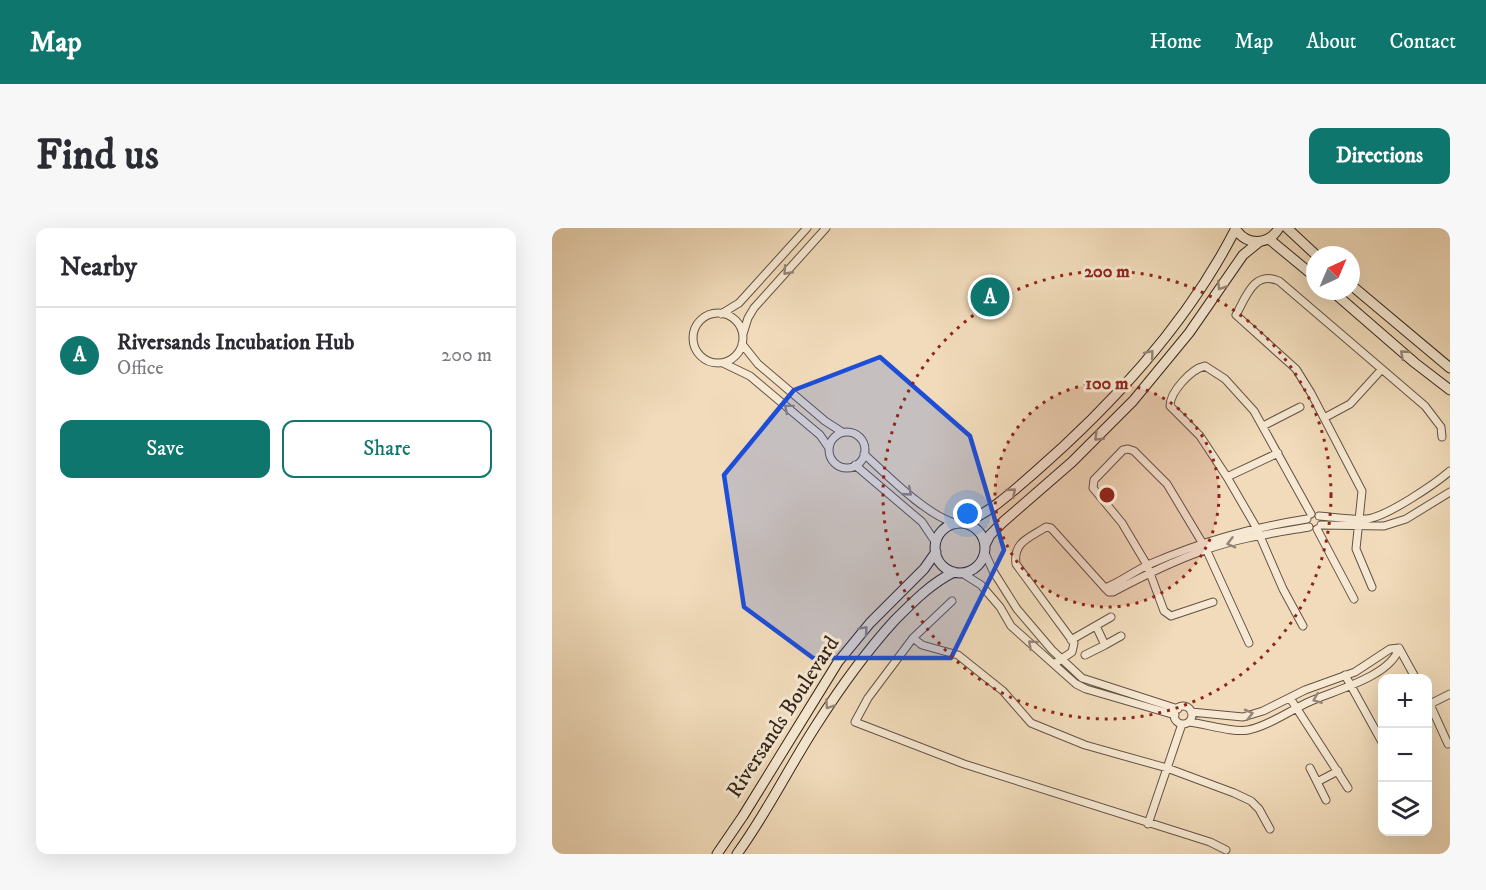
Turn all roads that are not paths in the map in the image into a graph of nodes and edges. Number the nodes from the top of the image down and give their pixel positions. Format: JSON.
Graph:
{"nodes":[{"id":1,"x":807,"y":228,"type":"edge"},
{"id":2,"x":826,"y":228,"type":"edge"},
{"id":3,"x":1279,"y":228,"type":"edge"},
{"id":4,"x":1287,"y":228,"type":"edge"},
{"id":5,"x":1235,"y":229,"type":"edge"},
{"id":6,"x":1269,"y":239,"type":"junction"},
{"id":7,"x":1259,"y":242,"type":"junction"},
{"id":8,"x":1306,"y":246,"type":"edge"},
{"id":9,"x":1306,"y":270,"type":"edge"},
{"id":10,"x":1360,"y":293,"type":"edge"},
{"id":11,"x":1342,"y":300,"type":"edge"},
{"id":12,"x":721,"y":314,"type":"junction"},
{"id":13,"x":742,"y":340,"type":"junction"},
{"id":14,"x":723,"y":363,"type":"junction"},
{"id":15,"x":1450,"y":368,"type":"edge"},
{"id":16,"x":1382,"y":369,"type":"junction"},
{"id":17,"x":1450,"y":390,"type":"edge"},
{"id":18,"x":1300,"y":406,"type":"dead end"},
{"id":19,"x":1324,"y":418,"type":"junction"},
{"id":20,"x":1263,"y":426,"type":"junction"},
{"id":21,"x":842,"y":432,"type":"junction"},
{"id":22,"x":1442,"y":437,"type":"dead end"},
{"id":23,"x":829,"y":448,"type":"junction"},
{"id":24,"x":1278,"y":453,"type":"junction"},
{"id":25,"x":864,"y":454,"type":"junction"},
{"id":26,"x":855,"y":465,"type":"junction"},
{"id":27,"x":1450,"y":471,"type":"edge"},
{"id":28,"x":1227,"y":477,"type":"junction"},
{"id":29,"x":1450,"y":492,"type":"edge"},
{"id":30,"x":1399,"y":506,"type":"junction"},
{"id":31,"x":1319,"y":516,"type":"junction"},
{"id":32,"x":1309,"y":517,"type":"junction"},
{"id":33,"x":1406,"y":519,"type":"junction"},
{"id":34,"x":1358,"y":522,"type":"junction"},
{"id":35,"x":959,"y":523,"type":"junction"},
{"id":36,"x":1256,"y":527,"type":"junction"},
{"id":37,"x":1315,"y":527,"type":"junction"},
{"id":38,"x":1260,"y":535,"type":"junction"},
{"id":39,"x":1203,"y":546,"type":"junction"},
{"id":40,"x":936,"y":548,"type":"junction"},
{"id":41,"x":985,"y":549,"type":"junction"},
{"id":42,"x":1148,"y":569,"type":"junction"},
{"id":43,"x":958,"y":572,"type":"junction"},
{"id":44,"x":1372,"y":586,"type":"dead end"},
{"id":45,"x":1354,"y":599,"type":"dead end"},
{"id":46,"x":952,"y":601,"type":"dead end"},
{"id":47,"x":1213,"y":602,"type":"dead end"},
{"id":48,"x":1017,"y":609,"type":"junction"},
{"id":49,"x":1005,"y":616,"type":"junction"},
{"id":50,"x":1111,"y":617,"type":"dead end"},
{"id":51,"x":1096,"y":626,"type":"junction"},
{"id":52,"x":1303,"y":626,"type":"dead end"},
{"id":53,"x":1121,"y":636,"type":"dead end"},
{"id":54,"x":913,"y":638,"type":"junction"},
{"id":55,"x":1071,"y":640,"type":"junction"},
{"id":56,"x":1249,"y":643,"type":"dead end"},
{"id":57,"x":1105,"y":645,"type":"junction"},
{"id":58,"x":1400,"y":648,"type":"junction"},
{"id":59,"x":1085,"y":655,"type":"dead end"},
{"id":60,"x":1060,"y":658,"type":"junction"},
{"id":61,"x":1054,"y":664,"type":"junction"},
{"id":62,"x":1414,"y":674,"type":"edge"},
{"id":63,"x":1345,"y":675,"type":"junction"},
{"id":64,"x":1352,"y":686,"type":"junction"},
{"id":65,"x":1450,"y":694,"type":"edge"},
{"id":66,"x":1290,"y":698,"type":"junction"},
{"id":67,"x":1432,"y":701,"type":"edge"},
{"id":68,"x":1297,"y":708,"type":"junction"},
{"id":69,"x":1432,"y":709,"type":"edge"},
{"id":70,"x":1176,"y":712,"type":"junction"},
{"id":71,"x":1191,"y":712,"type":"junction"},
{"id":72,"x":1185,"y":723,"type":"junction"},
{"id":73,"x":1378,"y":733,"type":"edge"},
{"id":74,"x":1448,"y":744,"type":"dead end"},
{"id":75,"x":1167,"y":768,"type":"junction"},
{"id":76,"x":1310,"y":768,"type":"dead end"},
{"id":77,"x":1338,"y":771,"type":"junction"},
{"id":78,"x":1317,"y":782,"type":"junction"},
{"id":79,"x":1348,"y":788,"type":"dead end"},
{"id":80,"x":1326,"y":800,"type":"dead end"},
{"id":81,"x":1148,"y":824,"type":"junction"},
{"id":82,"x":1270,"y":829,"type":"dead end"},
{"id":83,"x":1226,"y":850,"type":"dead end"},
{"id":84,"x":717,"y":854,"type":"edge"},
{"id":85,"x":737,"y":854,"type":"edge"}],
"edges":[{"from":1,"to":12,"type":"street"},
{"from":2,"to":13,"type":"street","one_way":true},
{"from":3,"to":6,"type":"street"},
{"from":4,"to":8,"type":"street"},
{"from":5,"to":7,"type":"street"},
{"from":35,"to":5,"type":"street","one_way":true},
{"from":6,"to":7,"type":"street"},
{"from":6,"to":9,"type":"street"},
{"from":7,"to":41,"type":"street","one_way":true},
{"from":10,"to":15,"type":"street"},
{"from":17,"to":11,"type":"street","one_way":true},
{"from":12,"to":13,"type":"street"},
{"from":12,"to":14,"type":"street"},
{"from":13,"to":14,"type":"street"},
{"from":13,"to":21,"type":"street"},
{"from":23,"to":14,"type":"street","one_way":true},
{"from":16,"to":19,"type":"street"},
{"from":16,"to":19,"type":"street"},
{"from":16,"to":22,"type":"street"},
{"from":18,"to":20,"type":"street"},
{"from":19,"to":34,"type":"street"},
{"from":20,"to":24,"type":"street"},
{"from":20,"to":28,"type":"street"},
{"from":21,"to":23,"type":"street"},
{"from":21,"to":25,"type":"street"},
{"from":23,"to":26,"type":"street"},
{"from":24,"to":28,"type":"street"},
{"from":24,"to":32,"type":"street"},
{"from":25,"to":26,"type":"street"},
{"from":25,"to":35,"type":"street","one_way":true},
{"from":26,"to":40,"type":"street"},
{"from":27,"to":30,"type":"street"},
{"from":28,"to":36,"type":"street"},
{"from":29,"to":33,"type":"street"},
{"from":30,"to":33,"type":"street"},
{"from":30,"to":34,"type":"street"},
{"from":31,"to":32,"type":"street"},
{"from":31,"to":34,"type":"street"},
{"from":31,"to":37,"type":"street"},
{"from":32,"to":36,"type":"street"},
{"from":32,"to":37,"type":"street"},
{"from":33,"to":34,"type":"street"},
{"from":34,"to":37,"type":"street"},
{"from":34,"to":44,"type":"street"},
{"from":35,"to":40,"type":"street"},
{"from":35,"to":41,"type":"street"},
{"from":36,"to":38,"type":"street"},
{"from":36,"to":39,"type":"street"},
{"from":37,"to":38,"type":"street"},
{"from":37,"to":45,"type":"street"},
{"from":38,"to":39,"type":"street","one_way":true},
{"from":38,"to":52,"type":"street"},
{"from":39,"to":42,"type":"street"},
{"from":39,"to":42,"type":"street"},
{"from":39,"to":56,"type":"street"},
{"from":40,"to":43,"type":"street"},
{"from":84,"to":40,"type":"street","name":"Riversands Boulevard","one_way":true},
{"from":41,"to":43,"type":"street"},
{"from":41,"to":48,"type":"street"},
{"from":42,"to":47,"type":"street"},
{"from":42,"to":55,"type":"street"},
{"from":43,"to":49,"type":"street"},
{"from":43,"to":85,"type":"street","name":"Riversands Boulevard","one_way":true},
{"from":46,"to":54,"type":"street"},
{"from":48,"to":49,"type":"street"},
{"from":48,"to":60,"type":"street"},
{"from":61,"to":49,"type":"street","one_way":true},
{"from":50,"to":51,"type":"street"},
{"from":51,"to":55,"type":"street"},
{"from":51,"to":57,"type":"street"},
{"from":53,"to":57,"type":"street"},
{"from":54,"to":75,"type":"street"},
{"from":54,"to":81,"type":"street"},
{"from":55,"to":60,"type":"street"},
{"from":57,"to":59,"type":"street"},
{"from":58,"to":62,"type":"street"},
{"from":58,"to":63,"type":"street"},
{"from":58,"to":64,"type":"street"},
{"from":60,"to":61,"type":"street"},
{"from":60,"to":70,"type":"street"},
{"from":61,"to":70,"type":"street"},
{"from":63,"to":64,"type":"street"},
{"from":63,"to":66,"type":"street"},
{"from":64,"to":68,"type":"street","one_way":true},
{"from":64,"to":73,"type":"street"},
{"from":65,"to":67,"type":"street"},
{"from":66,"to":68,"type":"street"},
{"from":71,"to":66,"type":"street","one_way":true},
{"from":68,"to":72,"type":"street"},
{"from":68,"to":77,"type":"street"},
{"from":69,"to":74,"type":"street"},
{"from":70,"to":71,"type":"street"},
{"from":70,"to":72,"type":"street"},
{"from":71,"to":72,"type":"street"},
{"from":72,"to":75,"type":"street"},
{"from":75,"to":81,"type":"street"},
{"from":75,"to":82,"type":"street"},
{"from":76,"to":78,"type":"street"},
{"from":77,"to":78,"type":"street"},
{"from":77,"to":79,"type":"street"},
{"from":78,"to":80,"type":"street"},
{"from":81,"to":83,"type":"street"}]}
